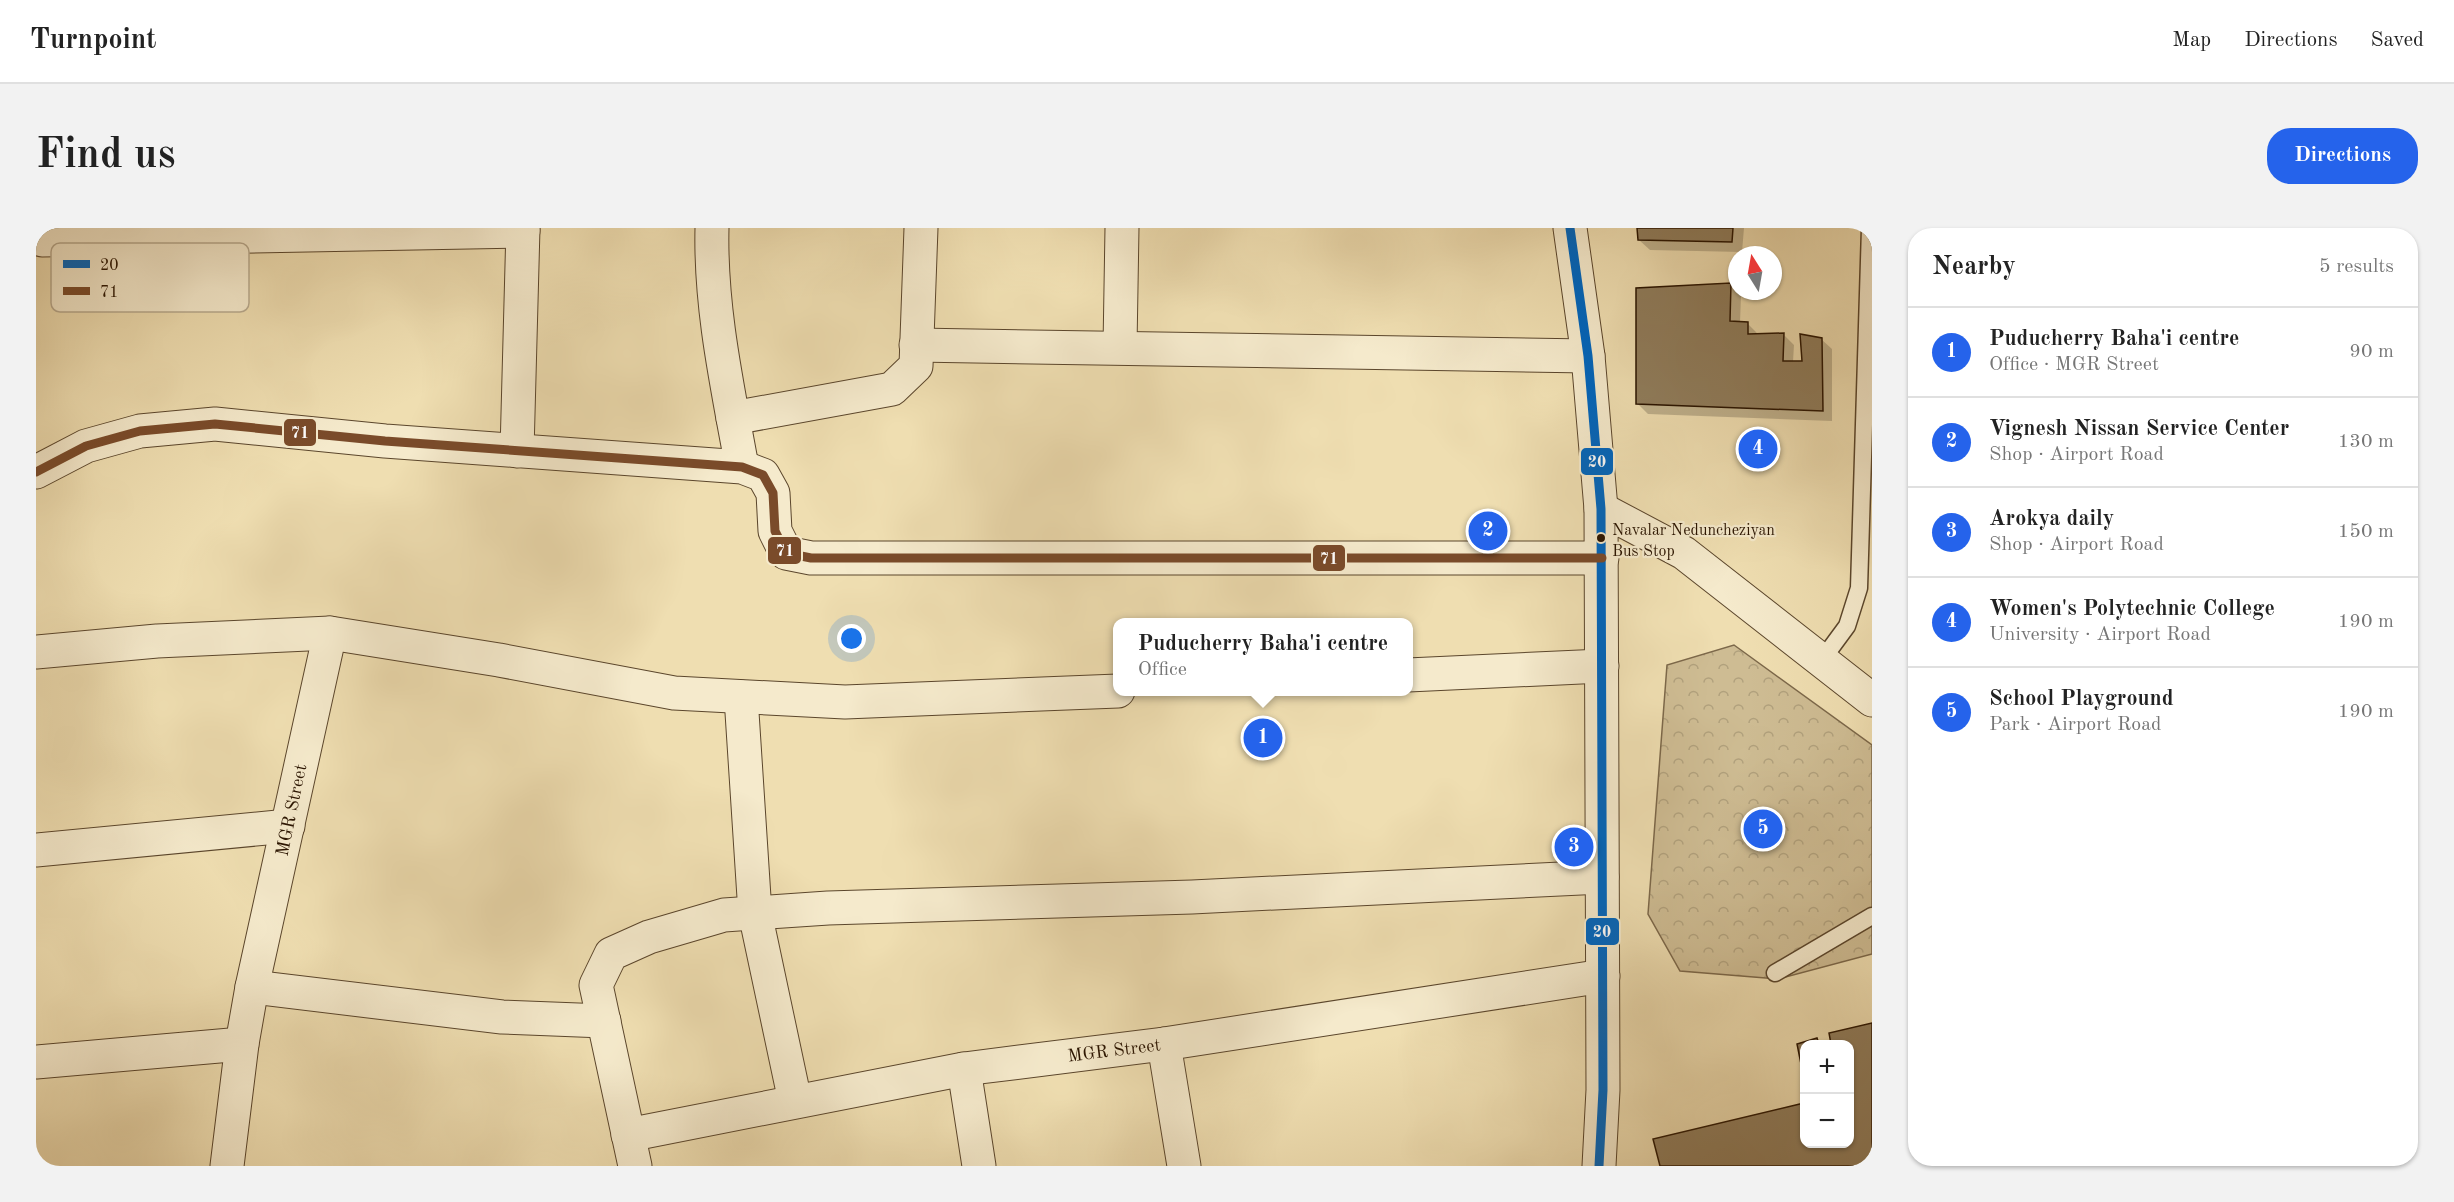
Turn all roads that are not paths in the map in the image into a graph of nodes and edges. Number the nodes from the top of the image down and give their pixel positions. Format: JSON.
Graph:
{"nodes":[{"id":1,"x":712,"y":228,"type":"edge"},
{"id":2,"x":921,"y":228,"type":"edge"},
{"id":3,"x":1122,"y":228,"type":"edge"},
{"id":4,"x":1570,"y":228,"type":"edge"},
{"id":5,"x":1870,"y":228,"type":"edge"},
{"id":6,"x":523,"y":230,"type":"edge"},
{"id":7,"x":41,"y":238,"type":"edge"},
{"id":8,"x":916,"y":345,"type":"junction"},
{"id":9,"x":1120,"y":347,"type":"junction"},
{"id":10,"x":1588,"y":356,"type":"junction"},
{"id":11,"x":733,"y":418,"type":"junction"},
{"id":12,"x":517,"y":451,"type":"junction"},
{"id":13,"x":742,"y":468,"type":"junction"},
{"id":14,"x":36,"y":472,"type":"edge"},
{"id":15,"x":1601,"y":509,"type":"junction"},
{"id":16,"x":1602,"y":558,"type":"junction"},
{"id":17,"x":330,"y":633,"type":"junction"},
{"id":18,"x":36,"y":652,"type":"edge"},
{"id":19,"x":1822,"y":660,"type":"junction"},
{"id":20,"x":1602,"y":666,"type":"junction"},
{"id":21,"x":1413,"y":675,"type":"edge"},
{"id":22,"x":1113,"y":691,"type":"edge"},
{"id":23,"x":741,"y":697,"type":"junction"},
{"id":24,"x":1872,"y":700,"type":"edge"},
{"id":25,"x":288,"y":826,"type":"junction"},
{"id":26,"x":36,"y":850,"type":"edge"},
{"id":27,"x":1602,"y":877,"type":"junction"},
{"id":28,"x":755,"y":913,"type":"junction"},
{"id":29,"x":1872,"y":916,"type":"edge"},
{"id":30,"x":1775,"y":973,"type":"dead end"},
{"id":31,"x":1603,"y":976,"type":"junction"},
{"id":32,"x":252,"y":987,"type":"junction"},
{"id":33,"x":604,"y":1021,"type":"junction"},
{"id":34,"x":242,"y":1044,"type":"junction"},
{"id":35,"x":1164,"y":1044,"type":"junction"},
{"id":36,"x":36,"y":1062,"type":"edge"},
{"id":37,"x":964,"y":1069,"type":"junction"},
{"id":38,"x":795,"y":1101,"type":"junction"},
{"id":39,"x":628,"y":1135,"type":"junction"},
{"id":40,"x":227,"y":1166,"type":"edge"},
{"id":41,"x":635,"y":1166,"type":"edge"},
{"id":42,"x":979,"y":1166,"type":"edge"},
{"id":43,"x":1184,"y":1166,"type":"edge"},
{"id":44,"x":1599,"y":1166,"type":"edge"}],
"edges":[{"from":1,"to":11,"type":"street"},
{"from":2,"to":8,"type":"street"},
{"from":3,"to":9,"type":"street"},
{"from":4,"to":10,"type":"street"},
{"from":5,"to":19,"type":"lane"},
{"from":6,"to":7,"type":"street"},
{"from":6,"to":12,"type":"street"},
{"from":8,"to":9,"type":"street"},
{"from":8,"to":11,"type":"street"},
{"from":9,"to":10,"type":"street"},
{"from":10,"to":15,"type":"street"},
{"from":11,"to":13,"type":"street"},
{"from":12,"to":13,"type":"street"},
{"from":12,"to":14,"type":"street"},
{"from":13,"to":16,"type":"street"},
{"from":15,"to":16,"type":"street"},
{"from":15,"to":19,"type":"street"},
{"from":16,"to":20,"type":"street"},
{"from":17,"to":18,"type":"street"},
{"from":17,"to":23,"type":"street"},
{"from":17,"to":25,"type":"street","name":"MGR Street"},
{"from":19,"to":24,"type":"street"},
{"from":20,"to":21,"type":"street"},
{"from":20,"to":27,"type":"street"},
{"from":22,"to":23,"type":"street"},
{"from":23,"to":28,"type":"street"},
{"from":25,"to":26,"type":"street"},
{"from":25,"to":32,"type":"street","name":"MGR Street"},
{"from":27,"to":28,"type":"street"},
{"from":27,"to":31,"type":"street"},
{"from":28,"to":33,"type":"street"},
{"from":28,"to":38,"type":"street"},
{"from":29,"to":30,"type":"lane"},
{"from":31,"to":35,"type":"street","name":"MGR Street"},
{"from":31,"to":44,"type":"street"},
{"from":32,"to":33,"type":"street"},
{"from":32,"to":34,"type":"street","name":"MGR Street"},
{"from":33,"to":39,"type":"street"},
{"from":34,"to":36,"type":"street"},
{"from":34,"to":40,"type":"street","name":"MGR Street"},
{"from":35,"to":37,"type":"street","name":"MGR Street"},
{"from":35,"to":43,"type":"street"},
{"from":37,"to":38,"type":"street","name":"MGR Street"},
{"from":37,"to":42,"type":"street"},
{"from":38,"to":39,"type":"street","name":"MGR Street"},
{"from":39,"to":41,"type":"street"}]}
